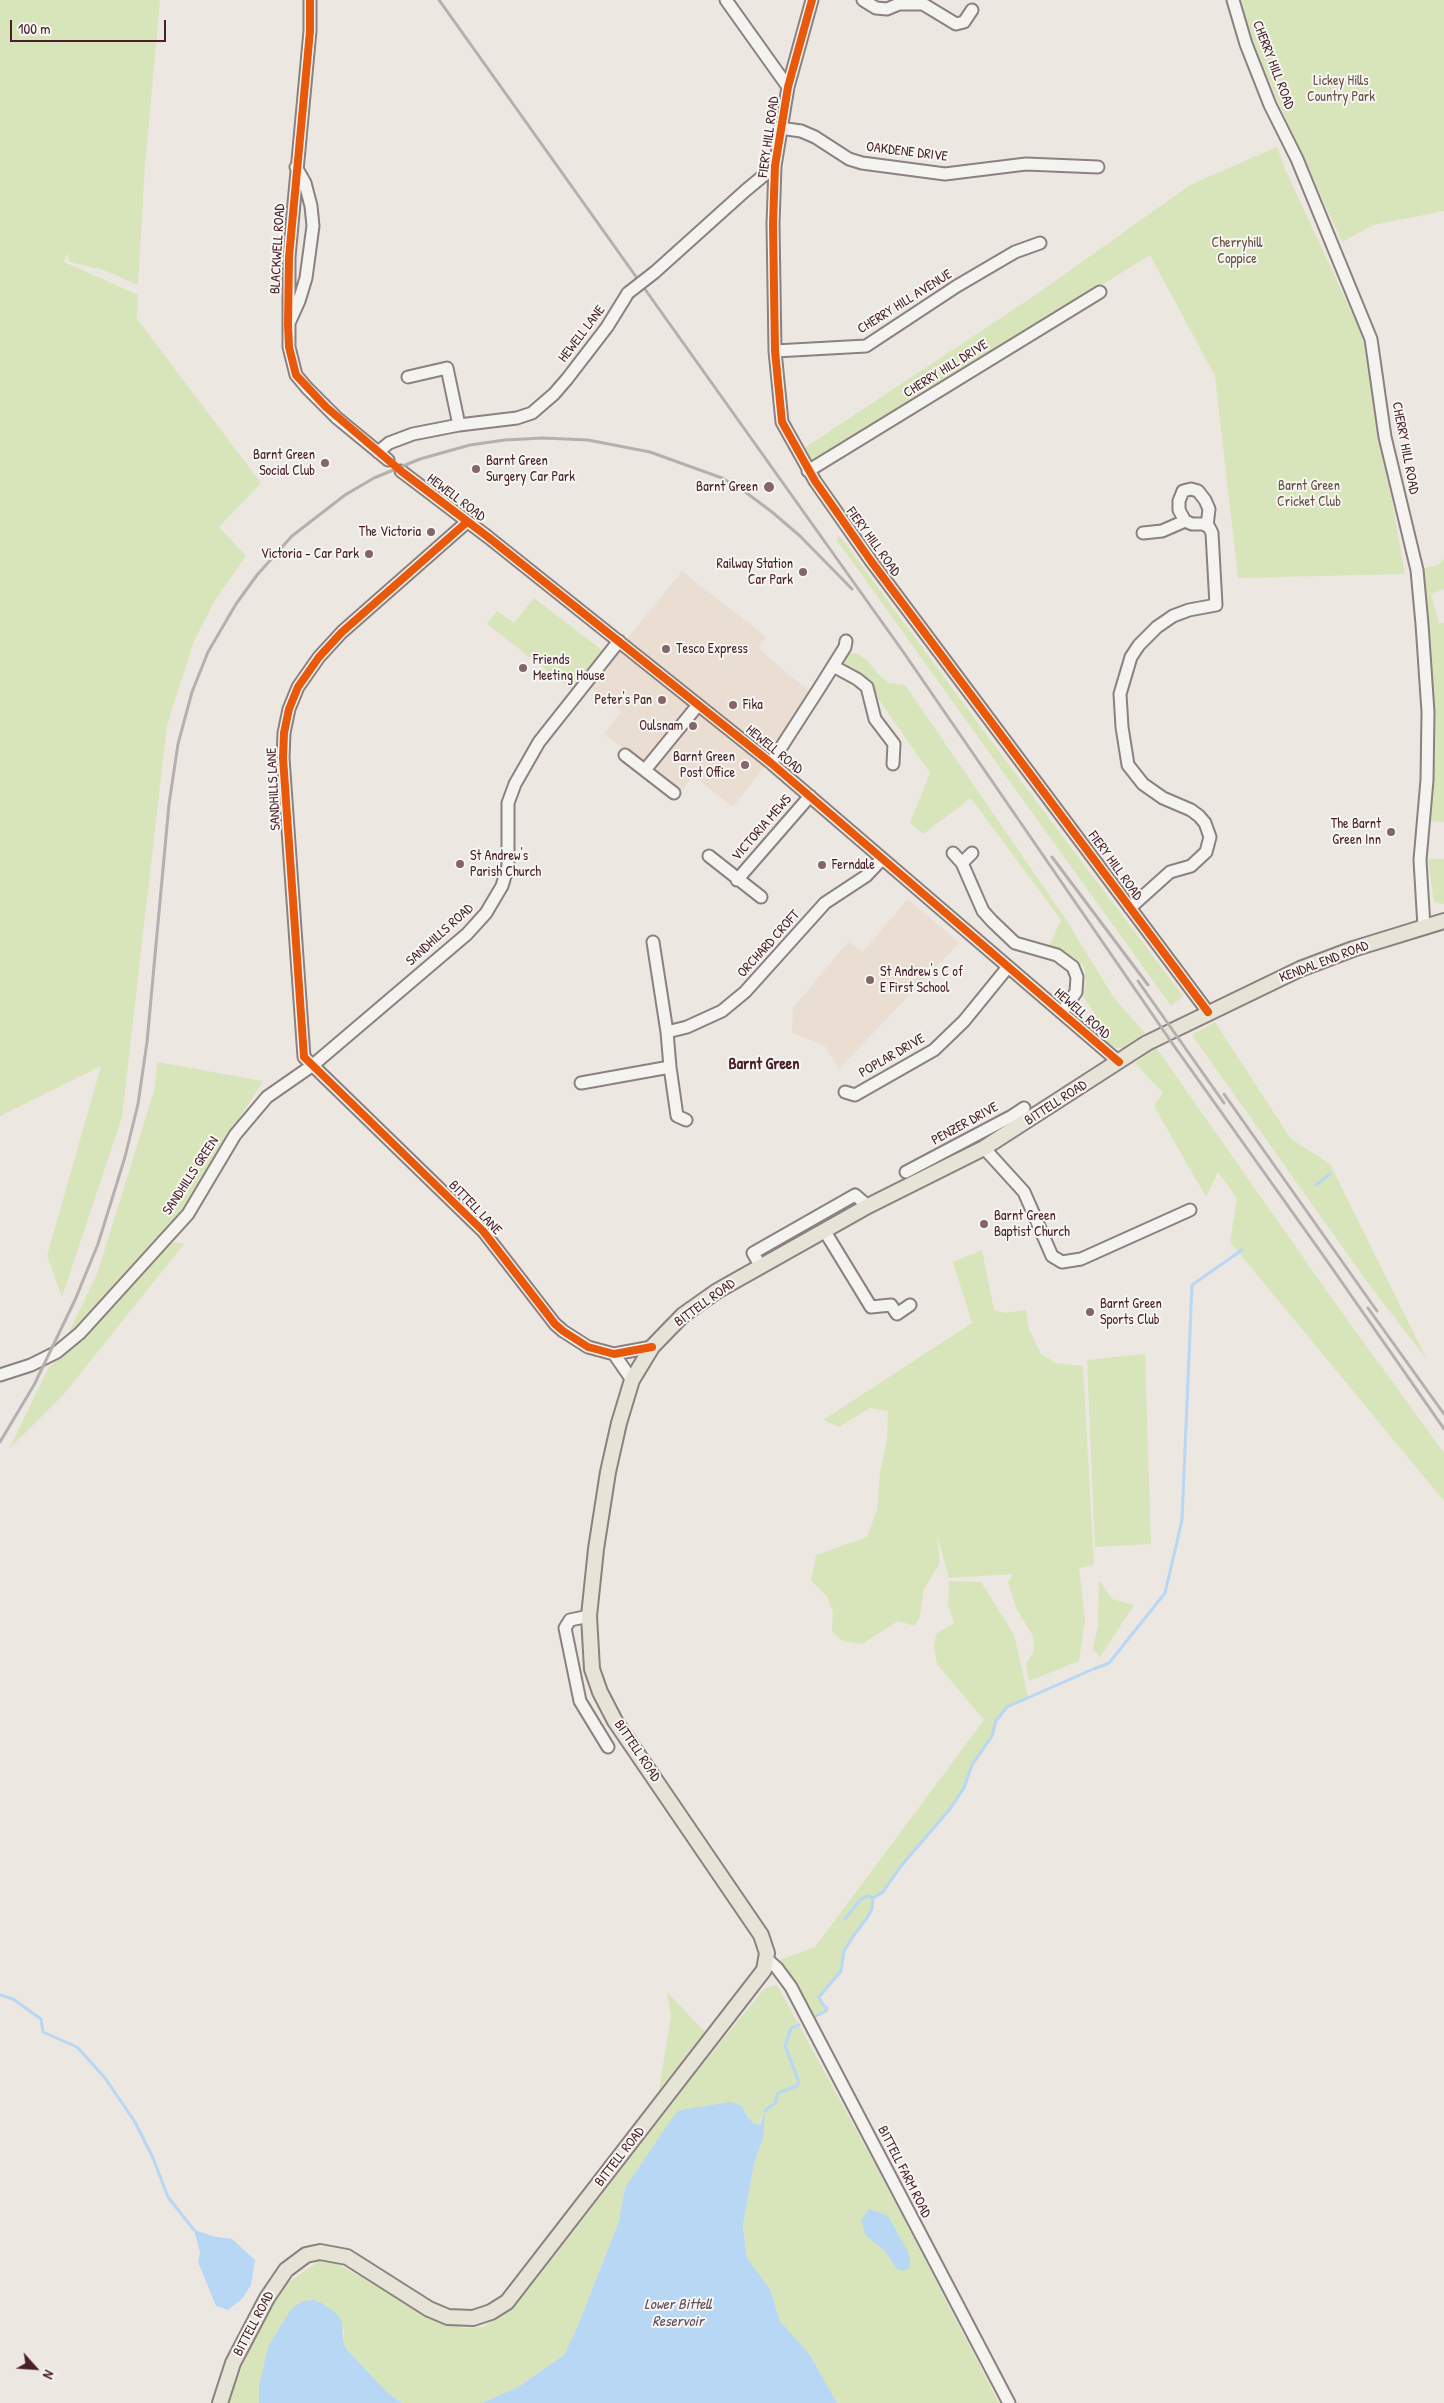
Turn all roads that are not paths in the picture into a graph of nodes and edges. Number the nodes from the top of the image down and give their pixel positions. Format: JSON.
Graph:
{"nodes":[{"id":1,"x":310,"y":0,"type":"edge"},
{"id":2,"x":726,"y":0,"type":"edge"},
{"id":3,"x":812,"y":0,"type":"edge"},
{"id":4,"x":862,"y":0,"type":"edge"},
{"id":5,"x":1233,"y":0,"type":"edge"},
{"id":6,"x":972,"y":10,"type":"dead end"},
{"id":7,"x":788,"y":88,"type":"junction"},
{"id":8,"x":780,"y":128,"type":"junction"},
{"id":9,"x":776,"y":166,"type":"junction"},
{"id":10,"x":296,"y":167,"type":"junction"},
{"id":11,"x":1098,"y":167,"type":"dead end"},
{"id":12,"x":1040,"y":243,"type":"dead end"},
{"id":13,"x":1100,"y":292,"type":"dead end"},
{"id":14,"x":288,"y":324,"type":"junction"},
{"id":15,"x":775,"y":351,"type":"junction"},
{"id":16,"x":408,"y":377,"type":"dead end"},
{"id":17,"x":459,"y":425,"type":"junction"},
{"id":18,"x":378,"y":452,"type":"junction"},
{"id":19,"x":388,"y":460,"type":"dead end"},
{"id":20,"x":401,"y":471,"type":"dead end"},
{"id":21,"x":808,"y":471,"type":"junction"},
{"id":22,"x":1185,"y":521,"type":"junction"},
{"id":23,"x":467,"y":522,"type":"junction"},
{"id":24,"x":1207,"y":526,"type":"junction"},
{"id":25,"x":1143,"y":533,"type":"dead end"},
{"id":26,"x":619,"y":641,"type":"junction"},
{"id":27,"x":846,"y":641,"type":"dead end"},
{"id":28,"x":833,"y":666,"type":"junction"},
{"id":29,"x":698,"y":704,"type":"junction"},
{"id":30,"x":625,"y":755,"type":"dead end"},
{"id":31,"x":771,"y":763,"type":"junction"},
{"id":32,"x":894,"y":764,"type":"dead end"},
{"id":33,"x":645,"y":770,"type":"junction"},
{"id":34,"x":674,"y":793,"type":"dead end"},
{"id":35,"x":810,"y":796,"type":"junction"},
{"id":36,"x":953,"y":852,"type":"dead end"},
{"id":37,"x":972,"y":853,"type":"dead end"},
{"id":38,"x":709,"y":856,"type":"dead end"},
{"id":39,"x":882,"y":859,"type":"junction"},
{"id":40,"x":962,"y":863,"type":"junction"},
{"id":41,"x":737,"y":880,"type":"junction"},
{"id":42,"x":761,"y":898,"type":"dead end"},
{"id":43,"x":1130,"y":908,"type":"junction"},
{"id":44,"x":1444,"y":921,"type":"edge"},
{"id":45,"x":1424,"y":927,"type":"junction"},
{"id":46,"x":653,"y":942,"type":"dead end"},
{"id":47,"x":1008,"y":967,"type":"junction"},
{"id":48,"x":1062,"y":1012,"type":"junction"},
{"id":49,"x":1208,"y":1012,"type":"junction"},
{"id":50,"x":667,"y":1032,"type":"junction"},
{"id":51,"x":1119,"y":1062,"type":"junction"},
{"id":52,"x":313,"y":1065,"type":"junction"},
{"id":53,"x":670,"y":1067,"type":"junction"},
{"id":54,"x":581,"y":1083,"type":"dead end"},
{"id":55,"x":845,"y":1092,"type":"dead end"},
{"id":56,"x":1024,"y":1108,"type":"dead end"},
{"id":57,"x":686,"y":1120,"type":"dead end"},
{"id":58,"x":1015,"y":1121,"type":"junction"},
{"id":59,"x":984,"y":1148,"type":"junction"},
{"id":60,"x":936,"y":1164,"type":"junction"},
{"id":61,"x":906,"y":1172,"type":"dead end"},
{"id":62,"x":868,"y":1206,"type":"junction"},
{"id":63,"x":1190,"y":1210,"type":"dead end"},
{"id":64,"x":824,"y":1230,"type":"junction"},
{"id":65,"x":760,"y":1265,"type":"junction"},
{"id":66,"x":910,"y":1305,"type":"dead end"},
{"id":67,"x":652,"y":1347,"type":"junction"},
{"id":68,"x":614,"y":1354,"type":"junction"},
{"id":69,"x":0,"y":1375,"type":"edge"},
{"id":70,"x":632,"y":1380,"type":"junction"},
{"id":71,"x":589,"y":1616,"type":"junction"},
{"id":72,"x":608,"y":1747,"type":"dead end"},
{"id":73,"x":767,"y":1959,"type":"junction"},
{"id":74,"x":220,"y":2403,"type":"edge"},
{"id":75,"x":1009,"y":2403,"type":"edge"}],
"edges":[{"from":1,"to":10,"type":"street","name":"BLACKWELL ROAD"},
{"from":2,"to":7,"type":"street"},
{"from":3,"to":7,"type":"street","name":"FIERY HILL ROAD"},
{"from":4,"to":6,"type":"street"},
{"from":5,"to":45,"type":"street","name":"CHERRY HILL ROAD"},
{"from":7,"to":8,"type":"street","name":"FIERY HILL ROAD"},
{"from":8,"to":9,"type":"street","name":"FIERY HILL ROAD"},
{"from":8,"to":11,"type":"street","name":"OAKDENE DRIVE"},
{"from":9,"to":15,"type":"street","name":"FIERY HILL ROAD"},
{"from":9,"to":17,"type":"street","name":"HEWELL LANE","bridge":true},
{"from":10,"to":14,"type":"street","name":"BLACKWELL ROAD"},
{"from":10,"to":14,"type":"street"},
{"from":12,"to":15,"type":"street","name":"CHERRY HILL AVENUE"},
{"from":13,"to":21,"type":"street","name":"CHERRY HILL DRIVE"},
{"from":14,"to":18,"type":"street","name":"BLACKWELL ROAD"},
{"from":15,"to":21,"type":"street","name":"FIERY HILL ROAD"},
{"from":16,"to":17,"type":"street"},
{"from":17,"to":18,"type":"street","name":"HEWELL LANE"},
{"from":18,"to":19,"type":"street","name":"BLACKWELL ROAD"},
{"from":20,"to":23,"type":"street","name":"HEWELL ROAD"},
{"from":21,"to":43,"type":"street","name":"FIERY HILL ROAD"},
{"from":22,"to":24,"type":"street"},
{"from":22,"to":24,"type":"street"},
{"from":22,"to":25,"type":"street"},
{"from":23,"to":26,"type":"street","name":"HEWELL ROAD"},
{"from":23,"to":52,"type":"street","name":"SANDHILLS LANE"},
{"from":24,"to":43,"type":"street"},
{"from":26,"to":29,"type":"street","name":"HEWELL ROAD"},
{"from":26,"to":52,"type":"street","name":"SANDHILLS ROAD"},
{"from":27,"to":28,"type":"street"},
{"from":28,"to":31,"type":"street"},
{"from":28,"to":32,"type":"street"},
{"from":29,"to":31,"type":"street","name":"HEWELL ROAD"},
{"from":29,"to":33,"type":"street"},
{"from":30,"to":33,"type":"street"},
{"from":31,"to":35,"type":"street","name":"HEWELL ROAD"},
{"from":33,"to":34,"type":"street"},
{"from":35,"to":39,"type":"street","name":"HEWELL ROAD"},
{"from":35,"to":41,"type":"street","name":"VICTORIA MEWS"},
{"from":36,"to":40,"type":"street"},
{"from":37,"to":40,"type":"street"},
{"from":38,"to":41,"type":"street","name":"VICTORIA MEWS"},
{"from":39,"to":47,"type":"street","name":"HEWELL ROAD"},
{"from":39,"to":50,"type":"street","name":"ORCHARD CROFT"},
{"from":40,"to":48,"type":"street"},
{"from":41,"to":42,"type":"street","name":"VICTORIA MEWS"},
{"from":43,"to":49,"type":"street","name":"FIERY HILL ROAD"},
{"from":44,"to":45,"type":"main road","name":"KENDAL END ROAD"},
{"from":45,"to":49,"type":"main road","name":"KENDAL END ROAD"},
{"from":46,"to":50,"type":"street"},
{"from":47,"to":48,"type":"street","name":"HEWELL ROAD"},
{"from":47,"to":55,"type":"street","name":"POPLAR DRIVE"},
{"from":48,"to":51,"type":"street","name":"HEWELL ROAD"},
{"from":49,"to":51,"type":"main road","name":"BITTELL ROAD"},
{"from":50,"to":53,"type":"street"},
{"from":51,"to":58,"type":"main road","name":"BITTELL ROAD"},
{"from":52,"to":68,"type":"street","name":"BITTELL LANE"},
{"from":52,"to":69,"type":"street","name":"SANDHILLS GREEN"},
{"from":53,"to":54,"type":"street"},
{"from":53,"to":57,"type":"street"},
{"from":56,"to":58,"type":"street","name":"PENZER DRIVE"},
{"from":58,"to":59,"type":"main road","name":"BITTELL ROAD"},
{"from":58,"to":60,"type":"street","name":"PENZER DRIVE"},
{"from":59,"to":60,"type":"main road","name":"BITTELL ROAD"},
{"from":59,"to":63,"type":"street"},
{"from":60,"to":61,"type":"street","name":"PENZER DRIVE"},
{"from":60,"to":62,"type":"main road","name":"BITTELL ROAD"},
{"from":62,"to":64,"type":"main road","name":"BITTELL ROAD"},
{"from":62,"to":65,"type":"street"},
{"from":64,"to":65,"type":"main road","name":"BITTELL ROAD"},
{"from":64,"to":66,"type":"street"},
{"from":65,"to":67,"type":"main road","name":"BITTELL ROAD"},
{"from":67,"to":68,"type":"street","name":"BITTELL LANE"},
{"from":67,"to":70,"type":"main road","name":"BITTELL ROAD"},
{"from":68,"to":70,"type":"street"},
{"from":70,"to":71,"type":"main road","name":"BITTELL ROAD"},
{"from":71,"to":72,"type":"street"},
{"from":71,"to":73,"type":"main road","name":"BITTELL ROAD"},
{"from":73,"to":74,"type":"main road","name":"BITTELL ROAD"},
{"from":73,"to":75,"type":"street","name":"BITTELL FARM ROAD"}]}
